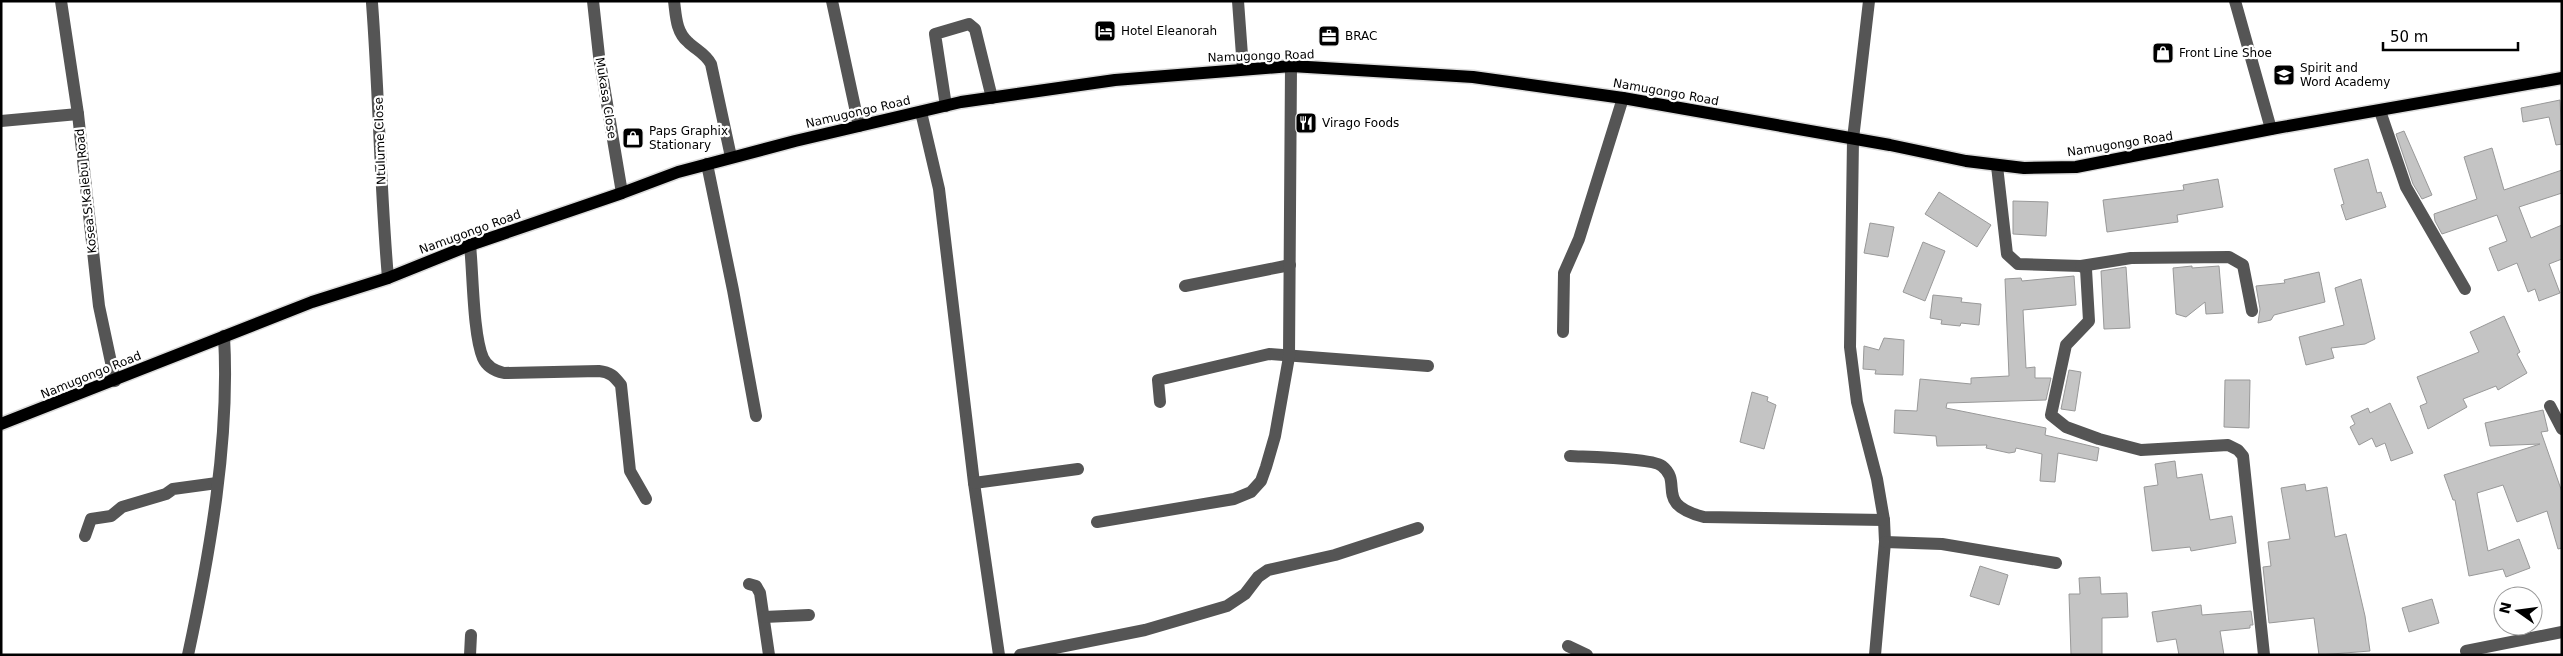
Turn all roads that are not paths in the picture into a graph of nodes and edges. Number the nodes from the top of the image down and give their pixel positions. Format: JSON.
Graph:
{"nodes":[{"id":1,"x":61,"y":1,"type":"edge"},
{"id":2,"x":593,"y":1,"type":"edge"},
{"id":3,"x":674,"y":1,"type":"edge"},
{"id":4,"x":832,"y":1,"type":"edge"},
{"id":5,"x":1238,"y":1,"type":"edge"},
{"id":6,"x":1869,"y":1,"type":"edge"},
{"id":7,"x":2235,"y":1,"type":"edge"},
{"id":8,"x":372,"y":3,"type":"dead end"},
{"id":9,"x":1291,"y":66,"type":"junction"},
{"id":10,"x":1243,"y":69,"type":"junction"},
{"id":11,"x":2562,"y":78,"type":"edge"},
{"id":12,"x":992,"y":98,"type":"junction"},
{"id":13,"x":1623,"y":98,"type":"junction"},
{"id":14,"x":946,"y":106,"type":"junction"},
{"id":15,"x":2380,"y":111,"type":"junction"},
{"id":16,"x":921,"y":112,"type":"junction"},
{"id":17,"x":78,"y":114,"type":"junction"},
{"id":18,"x":1,"y":121,"type":"edge"},
{"id":19,"x":859,"y":126,"type":"junction"},
{"id":20,"x":2271,"y":129,"type":"junction"},
{"id":21,"x":1853,"y":139,"type":"junction"},
{"id":22,"x":731,"y":157,"type":"junction"},
{"id":23,"x":707,"y":164,"type":"junction"},
{"id":24,"x":1996,"y":166,"type":"junction"},
{"id":25,"x":622,"y":194,"type":"junction"},
{"id":26,"x":470,"y":245,"type":"junction"},
{"id":27,"x":1290,"y":265,"type":"junction"},
{"id":28,"x":2081,"y":266,"type":"junction"},
{"id":29,"x":388,"y":278,"type":"junction"},
{"id":30,"x":1185,"y":286,"type":"dead end"},
{"id":31,"x":2465,"y":289,"type":"dead end"},
{"id":32,"x":2252,"y":310,"type":"dead end"},
{"id":33,"x":1563,"y":332,"type":"dead end"},
{"id":34,"x":224,"y":336,"type":"junction"},
{"id":35,"x":1289,"y":357,"type":"junction"},
{"id":36,"x":1428,"y":366,"type":"dead end"},
{"id":37,"x":115,"y":380,"type":"junction"},
{"id":38,"x":1160,"y":402,"type":"dead end"},
{"id":39,"x":2550,"y":406,"type":"dead end"},
{"id":40,"x":756,"y":416,"type":"dead end"},
{"id":41,"x":1,"y":424,"type":"edge"},
{"id":42,"x":2562,"y":429,"type":"edge"},
{"id":43,"x":1570,"y":456,"type":"dead end"},
{"id":44,"x":1078,"y":470,"type":"dead end"},
{"id":45,"x":217,"y":483,"type":"junction"},
{"id":46,"x":974,"y":483,"type":"junction"},
{"id":47,"x":646,"y":499,"type":"dead end"},
{"id":48,"x":1884,"y":520,"type":"junction"},
{"id":49,"x":1097,"y":522,"type":"dead end"},
{"id":50,"x":1418,"y":528,"type":"dead end"},
{"id":51,"x":85,"y":536,"type":"dead end"},
{"id":52,"x":1885,"y":542,"type":"junction"},
{"id":53,"x":2056,"y":562,"type":"dead end"},
{"id":54,"x":750,"y":584,"type":"dead end"},
{"id":55,"x":809,"y":615,"type":"dead end"},
{"id":56,"x":764,"y":617,"type":"junction"},
{"id":57,"x":2562,"y":632,"type":"edge"},
{"id":58,"x":471,"y":635,"type":"dead end"},
{"id":59,"x":1568,"y":646,"type":"dead end"},
{"id":60,"x":2466,"y":651,"type":"dead end"},
{"id":61,"x":188,"y":655,"type":"edge"},
{"id":62,"x":470,"y":655,"type":"edge"},
{"id":63,"x":770,"y":655,"type":"edge"},
{"id":64,"x":999,"y":655,"type":"edge"},
{"id":65,"x":1020,"y":655,"type":"edge"},
{"id":66,"x":1587,"y":655,"type":"edge"},
{"id":67,"x":1875,"y":655,"type":"edge"},
{"id":68,"x":2264,"y":655,"type":"edge"}],
"edges":[{"from":1,"to":17,"type":"street","name":"Kosea.S.Kalebu Road"},
{"from":2,"to":25,"type":"street","name":"Mukasa Close"},
{"from":3,"to":22,"type":"street"},
{"from":4,"to":19,"type":"street"},
{"from":5,"to":10,"type":"street"},
{"from":6,"to":21,"type":"street"},
{"from":7,"to":20,"type":"street"},
{"from":8,"to":29,"type":"street","name":"Ntulume Close"},
{"from":9,"to":10,"type":"main road","name":"Namugongo Road"},
{"from":9,"to":13,"type":"main road","name":"Namugongo Road"},
{"from":9,"to":27,"type":"street"},
{"from":10,"to":12,"type":"main road","name":"Namugongo Road"},
{"from":11,"to":15,"type":"main road","name":"Namugongo Road"},
{"from":12,"to":14,"type":"main road","name":"Namugongo Road"},
{"from":12,"to":14,"type":"street"},
{"from":13,"to":21,"type":"main road","name":"Namugongo Road"},
{"from":13,"to":33,"type":"street"},
{"from":14,"to":16,"type":"main road","name":"Namugongo Road"},
{"from":15,"to":20,"type":"main road","name":"Namugongo Road"},
{"from":15,"to":31,"type":"street"},
{"from":16,"to":19,"type":"main road","name":"Namugongo Road"},
{"from":16,"to":46,"type":"street"},
{"from":17,"to":18,"type":"street"},
{"from":17,"to":37,"type":"street","name":"Kosea.S.Kalebu Road"},
{"from":19,"to":22,"type":"main road","name":"Namugongo Road"},
{"from":20,"to":24,"type":"main road","name":"Namugongo Road"},
{"from":21,"to":24,"type":"main road","name":"Namugongo Road"},
{"from":21,"to":48,"type":"street"},
{"from":22,"to":23,"type":"main road","name":"Namugongo Road"},
{"from":23,"to":25,"type":"main road","name":"Namugongo Road"},
{"from":23,"to":40,"type":"street"},
{"from":24,"to":28,"type":"street"},
{"from":25,"to":26,"type":"main road","name":"Namugongo Road"},
{"from":26,"to":29,"type":"main road","name":"Namugongo Road"},
{"from":26,"to":47,"type":"street"},
{"from":27,"to":30,"type":"street"},
{"from":27,"to":35,"type":"street"},
{"from":28,"to":32,"type":"street"},
{"from":28,"to":68,"type":"street"},
{"from":29,"to":34,"type":"main road","name":"Namugongo Road"},
{"from":34,"to":37,"type":"main road","name":"Namugongo Road"},
{"from":34,"to":45,"type":"street"},
{"from":35,"to":36,"type":"street"},
{"from":35,"to":38,"type":"street"},
{"from":35,"to":49,"type":"street"},
{"from":37,"to":41,"type":"main road","name":"Namugongo Road"},
{"from":39,"to":42,"type":"street"},
{"from":43,"to":48,"type":"street"},
{"from":44,"to":46,"type":"street"},
{"from":45,"to":51,"type":"street"},
{"from":45,"to":61,"type":"street"},
{"from":46,"to":64,"type":"street"},
{"from":48,"to":52,"type":"street"},
{"from":50,"to":65,"type":"street"},
{"from":52,"to":53,"type":"street"},
{"from":52,"to":67,"type":"street"},
{"from":54,"to":56,"type":"street"},
{"from":55,"to":56,"type":"street"},
{"from":56,"to":63,"type":"street"},
{"from":57,"to":60,"type":"street"},
{"from":58,"to":62,"type":"street"},
{"from":59,"to":66,"type":"street"}]}
